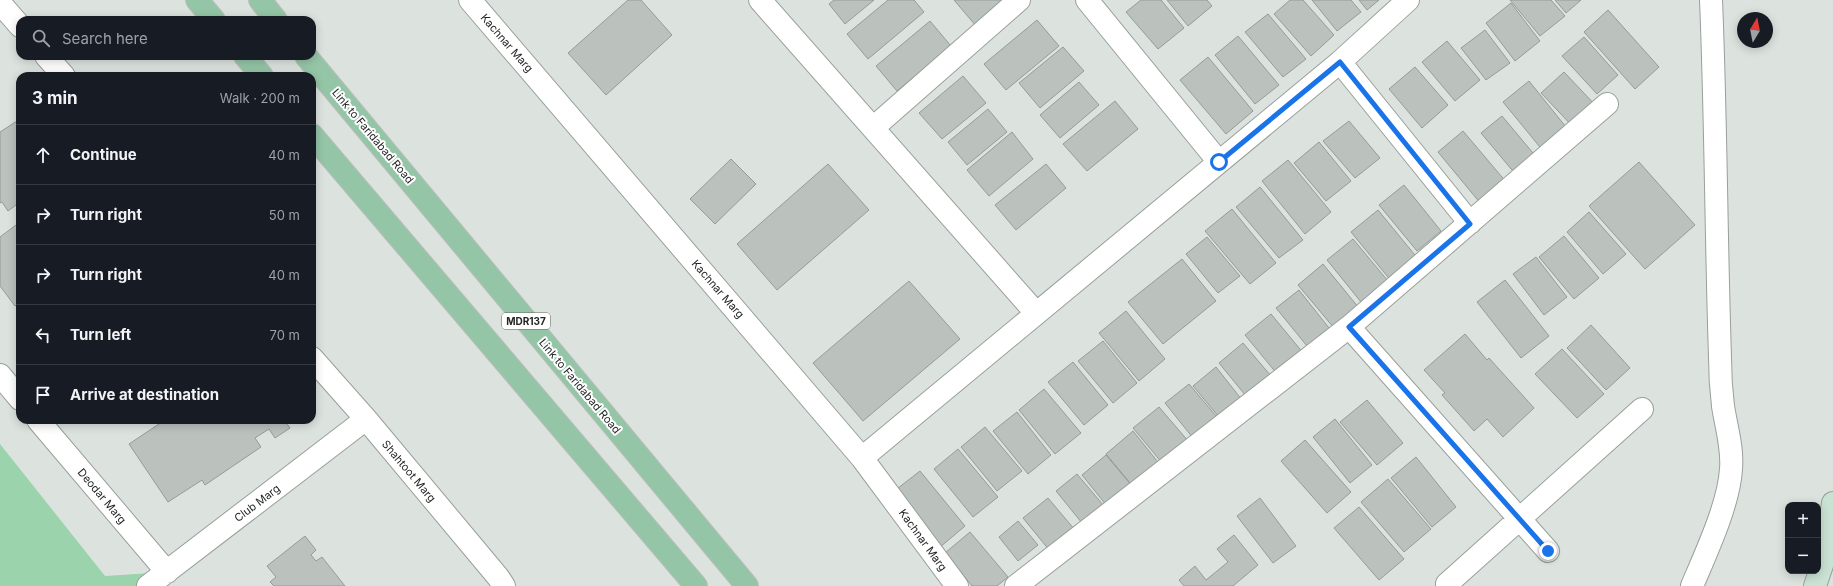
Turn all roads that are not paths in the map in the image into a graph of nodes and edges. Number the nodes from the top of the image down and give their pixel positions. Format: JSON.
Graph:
{"nodes":[{"id":1,"x":197,"y":0,"type":"edge"},
{"id":2,"x":260,"y":0,"type":"edge"},
{"id":3,"x":470,"y":0,"type":"edge"},
{"id":4,"x":760,"y":0,"type":"edge"},
{"id":5,"x":1019,"y":0,"type":"edge"},
{"id":6,"x":1087,"y":0,"type":"edge"},
{"id":7,"x":1408,"y":0,"type":"edge"},
{"id":8,"x":1711,"y":0,"type":"edge"},
{"id":9,"x":0,"y":3,"type":"edge"},
{"id":10,"x":211,"y":16,"type":"edge"},
{"id":11,"x":273,"y":16,"type":"edge"},
{"id":12,"x":16,"y":21,"type":"edge"},
{"id":13,"x":50,"y":60,"type":"edge"},
{"id":14,"x":248,"y":60,"type":"edge"},
{"id":15,"x":309,"y":60,"type":"edge"},
{"id":16,"x":1340,"y":62,"type":"junction"},
{"id":17,"x":60,"y":72,"type":"edge"},
{"id":18,"x":259,"y":72,"type":"edge"},
{"id":19,"x":1607,"y":104,"type":"dead end"},
{"id":20,"x":872,"y":128,"type":"junction"},
{"id":21,"x":316,"y":140,"type":"edge"},
{"id":22,"x":1219,"y":162,"type":"junction"},
{"id":23,"x":1470,"y":224,"type":"junction"},
{"id":24,"x":1036,"y":313,"type":"junction"},
{"id":25,"x":1349,"y":327,"type":"junction"},
{"id":26,"x":316,"y":363,"type":"edge"},
{"id":27,"x":0,"y":375,"type":"edge"},
{"id":28,"x":16,"y":394,"type":"edge"},
{"id":29,"x":1642,"y":409,"type":"dead end"},
{"id":30,"x":366,"y":419,"type":"junction"},
{"id":31,"x":41,"y":424,"type":"edge"},
{"id":32,"x":862,"y":458,"type":"junction"},
{"id":33,"x":1833,"y":503,"type":"edge"},
{"id":34,"x":1520,"y":519,"type":"junction"},
{"id":35,"x":1548,"y":551,"type":"dead end"},
{"id":36,"x":167,"y":572,"type":"junction"},
{"id":37,"x":1447,"y":584,"type":"dead end"},
{"id":38,"x":148,"y":586,"type":"edge"},
{"id":39,"x":504,"y":586,"type":"edge"},
{"id":40,"x":696,"y":586,"type":"edge"},
{"id":41,"x":747,"y":586,"type":"edge"},
{"id":42,"x":957,"y":586,"type":"edge"},
{"id":43,"x":1016,"y":586,"type":"edge"},
{"id":44,"x":1692,"y":586,"type":"edge"},
{"id":45,"x":1815,"y":586,"type":"edge"}],
"edges":[{"from":1,"to":10,"type":"main road"},
{"from":2,"to":11,"type":"main road"},
{"from":3,"to":32,"type":"street","name":"Kachnar Marg"},
{"from":4,"to":20,"type":"street"},
{"from":5,"to":20,"type":"street"},
{"from":6,"to":22,"type":"street"},
{"from":7,"to":16,"type":"street"},
{"from":8,"to":44,"type":"street"},
{"from":9,"to":12,"type":"street"},
{"from":13,"to":17,"type":"street"},
{"from":14,"to":18,"type":"main road"},
{"from":15,"to":41,"type":"main road","name":"Link to Faridabad Road","number":"MDR137"},
{"from":16,"to":22,"type":"street"},
{"from":16,"to":23,"type":"street"},
{"from":19,"to":23,"type":"street"},
{"from":20,"to":24,"type":"street"},
{"from":21,"to":40,"type":"main road"},
{"from":22,"to":24,"type":"street"},
{"from":23,"to":25,"type":"street"},
{"from":24,"to":32,"type":"street"},
{"from":25,"to":34,"type":"street"},
{"from":25,"to":43,"type":"street"},
{"from":26,"to":30,"type":"street","name":"Shahtoot Marg"},
{"from":27,"to":28,"type":"street"},
{"from":29,"to":34,"type":"street"},
{"from":30,"to":36,"type":"street","name":"Club Marg"},
{"from":30,"to":39,"type":"street","name":"Shahtoot Marg"},
{"from":31,"to":36,"type":"street","name":"Deodar Marg"},
{"from":32,"to":42,"type":"street","name":"Kachnar Marg"},
{"from":33,"to":45,"type":"main road"},
{"from":34,"to":35,"type":"street"},
{"from":34,"to":37,"type":"street"},
{"from":36,"to":38,"type":"street","name":"Club Marg"}]}
